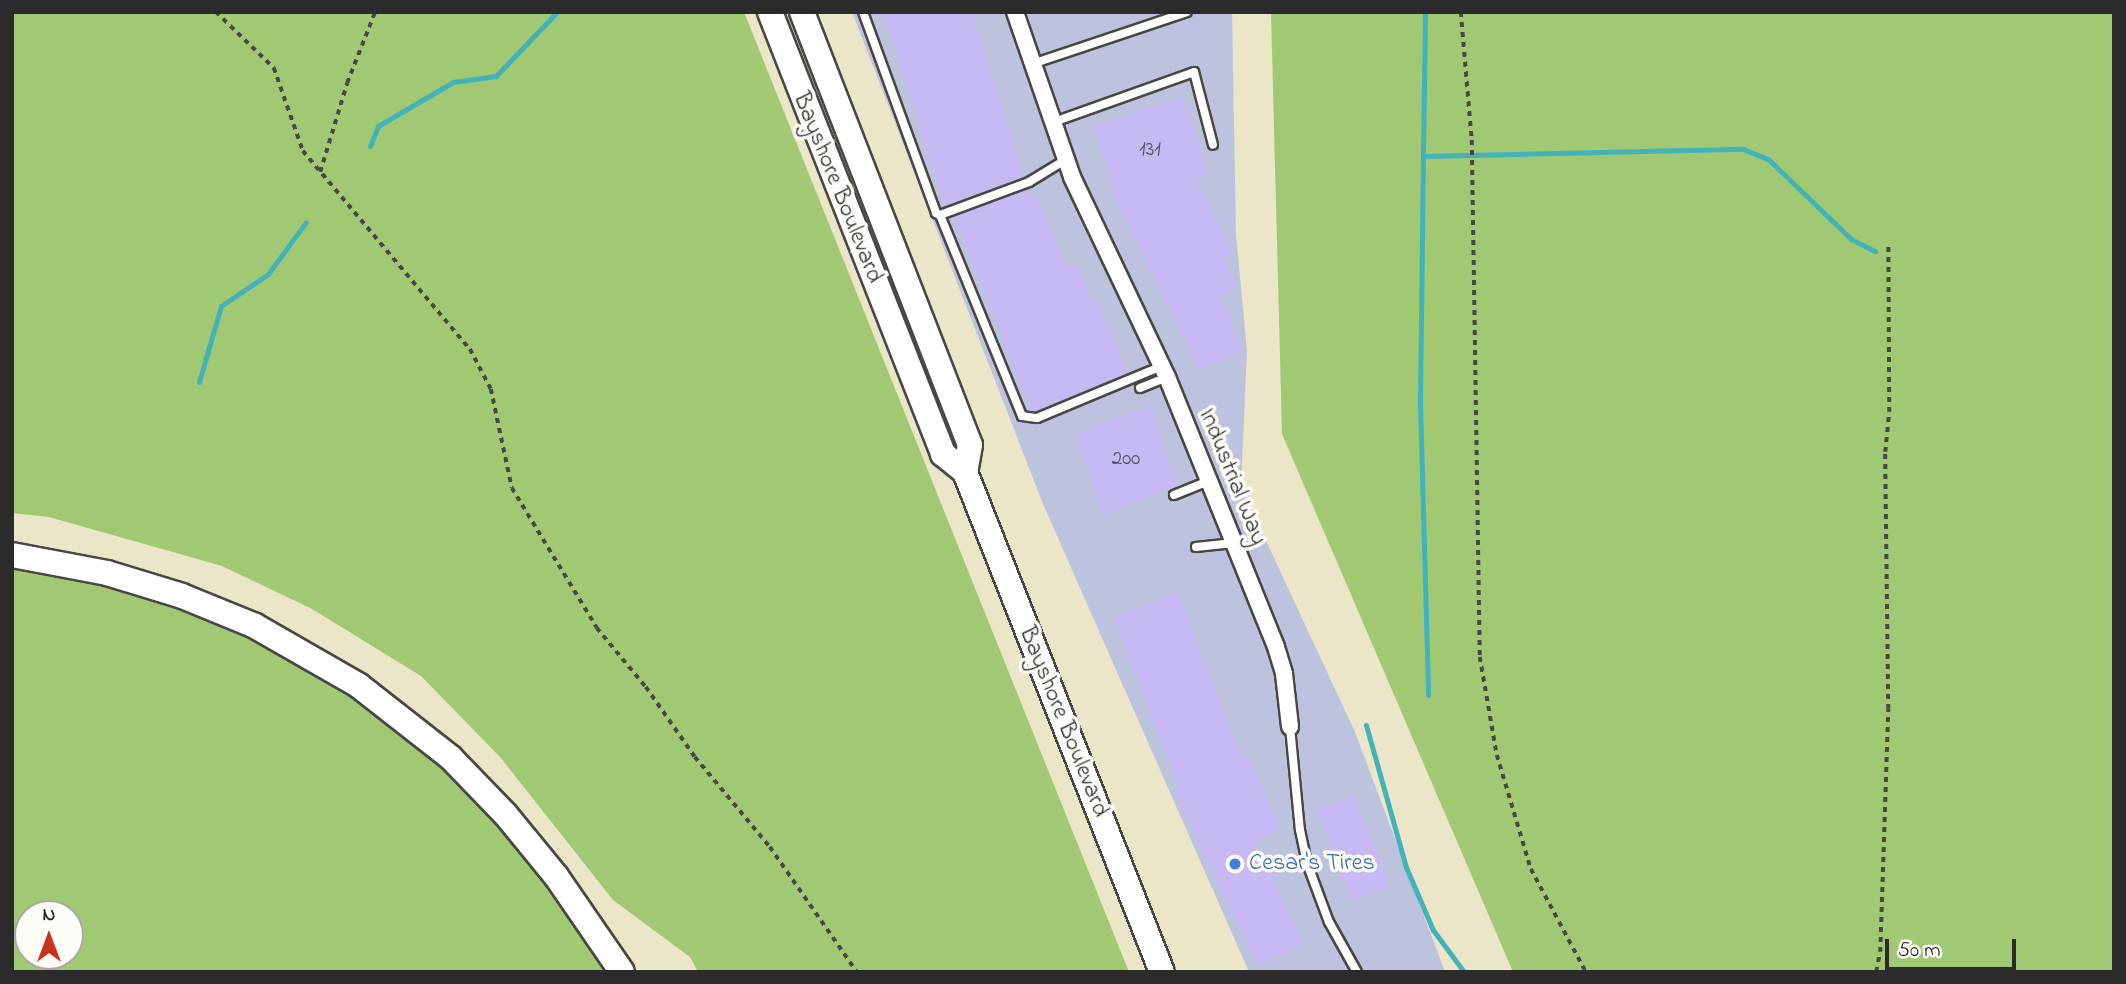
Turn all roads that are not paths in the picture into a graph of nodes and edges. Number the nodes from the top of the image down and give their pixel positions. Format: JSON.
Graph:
{"nodes":[{"id":1,"x":770,"y":12,"type":"edge"},
{"id":2,"x":802,"y":12,"type":"edge"},
{"id":3,"x":863,"y":12,"type":"edge"},
{"id":4,"x":1015,"y":12,"type":"edge"},
{"id":5,"x":1187,"y":12,"type":"edge"},
{"id":6,"x":1032,"y":64,"type":"junction"},
{"id":7,"x":1051,"y":123,"type":"junction"},
{"id":8,"x":1213,"y":145,"type":"dead end"},
{"id":9,"x":1065,"y":160,"type":"junction"},
{"id":10,"x":940,"y":215,"type":"junction"},
{"id":11,"x":1164,"y":371,"type":"junction"},
{"id":12,"x":1140,"y":388,"type":"dead end"},
{"id":13,"x":965,"y":472,"type":"junction"},
{"id":14,"x":1209,"y":481,"type":"junction"},
{"id":15,"x":1174,"y":495,"type":"dead end"},
{"id":16,"x":1234,"y":543,"type":"junction"},
{"id":17,"x":1196,"y":547,"type":"dead end"},
{"id":18,"x":12,"y":555,"type":"edge"},
{"id":19,"x":1290,"y":727,"type":"joint"},
{"id":20,"x":600,"y":942,"type":"junction"},
{"id":21,"x":612,"y":972,"type":"edge"},
{"id":22,"x":622,"y":972,"type":"edge"},
{"id":23,"x":1162,"y":972,"type":"edge"},
{"id":24,"x":1357,"y":972,"type":"edge"}],
"edges":[{"from":1,"to":13,"type":"main road","name":"Bayshore Boulevard"},
{"from":2,"to":13,"type":"main road","name":"Bayshore Boulevard"},
{"from":3,"to":10,"type":"lane"},
{"from":4,"to":6,"type":"street","name":"Industrial Way"},
{"from":5,"to":6,"type":"lane"},
{"from":6,"to":7,"type":"street","name":"Industrial Way"},
{"from":7,"to":8,"type":"lane"},
{"from":7,"to":9,"type":"street","name":"Industrial Way"},
{"from":9,"to":10,"type":"lane"},
{"from":9,"to":11,"type":"street","name":"Industrial Way"},
{"from":10,"to":11,"type":"lane"},
{"from":11,"to":12,"type":"lane"},
{"from":11,"to":14,"type":"street","name":"Industrial Way"},
{"from":13,"to":23,"type":"main road","name":"Bayshore Boulevard"},
{"from":14,"to":15,"type":"lane"},
{"from":14,"to":16,"type":"street","name":"Industrial Way"},
{"from":16,"to":17,"type":"lane"},
{"from":16,"to":19,"type":"street","name":"Industrial Way"},
{"from":18,"to":20,"type":"main road"},
{"from":19,"to":24,"type":"lane","name":"Industrial Way"},
{"from":20,"to":21,"type":"main road"},
{"from":20,"to":22,"type":"main road"}]}
